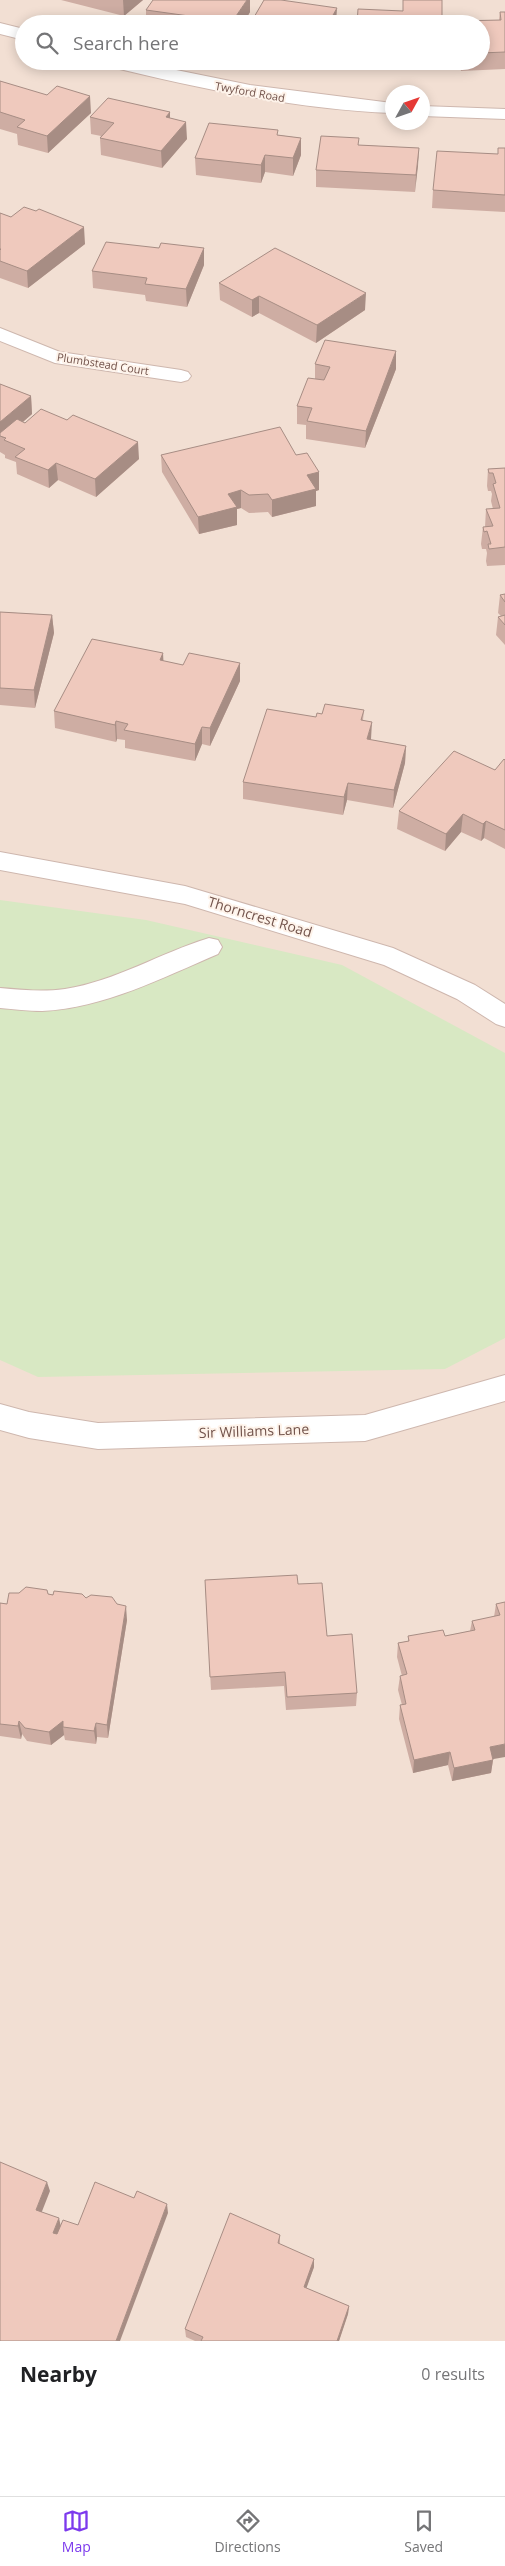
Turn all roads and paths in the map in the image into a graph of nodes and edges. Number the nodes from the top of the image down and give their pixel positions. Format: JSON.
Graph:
{"nodes":[{"id":1,"x":0,"y":28,"type":"edge"},
{"id":2,"x":15,"y":32,"type":"edge"},
{"id":3,"x":146,"y":70,"type":"edge"},
{"id":4,"x":385,"y":107,"type":"edge"},
{"id":5,"x":430,"y":111,"type":"edge"},
{"id":6,"x":505,"y":114,"type":"edge"},
{"id":7,"x":0,"y":334,"type":"edge"},
{"id":8,"x":181,"y":376,"type":"dead end"},
{"id":9,"x":0,"y":861,"type":"edge"},
{"id":10,"x":209,"y":947,"type":"dead end"},
{"id":11,"x":0,"y":998,"type":"edge"},
{"id":12,"x":505,"y":1017,"type":"edge"},
{"id":13,"x":505,"y":1388,"type":"edge"},
{"id":14,"x":0,"y":1417,"type":"edge"}],
"edges":[{"from":1,"to":2,"type":"street"},
{"from":3,"to":4,"type":"street","name":"Twyford Road"},
{"from":5,"to":6,"type":"street"},
{"from":7,"to":8,"type":"street","name":"Plumbstead Court"},
{"from":9,"to":12,"type":"street","name":"Thorncrest Road"},
{"from":10,"to":11,"type":"street"},
{"from":13,"to":14,"type":"street","name":"Sir Williams Lane"}]}
